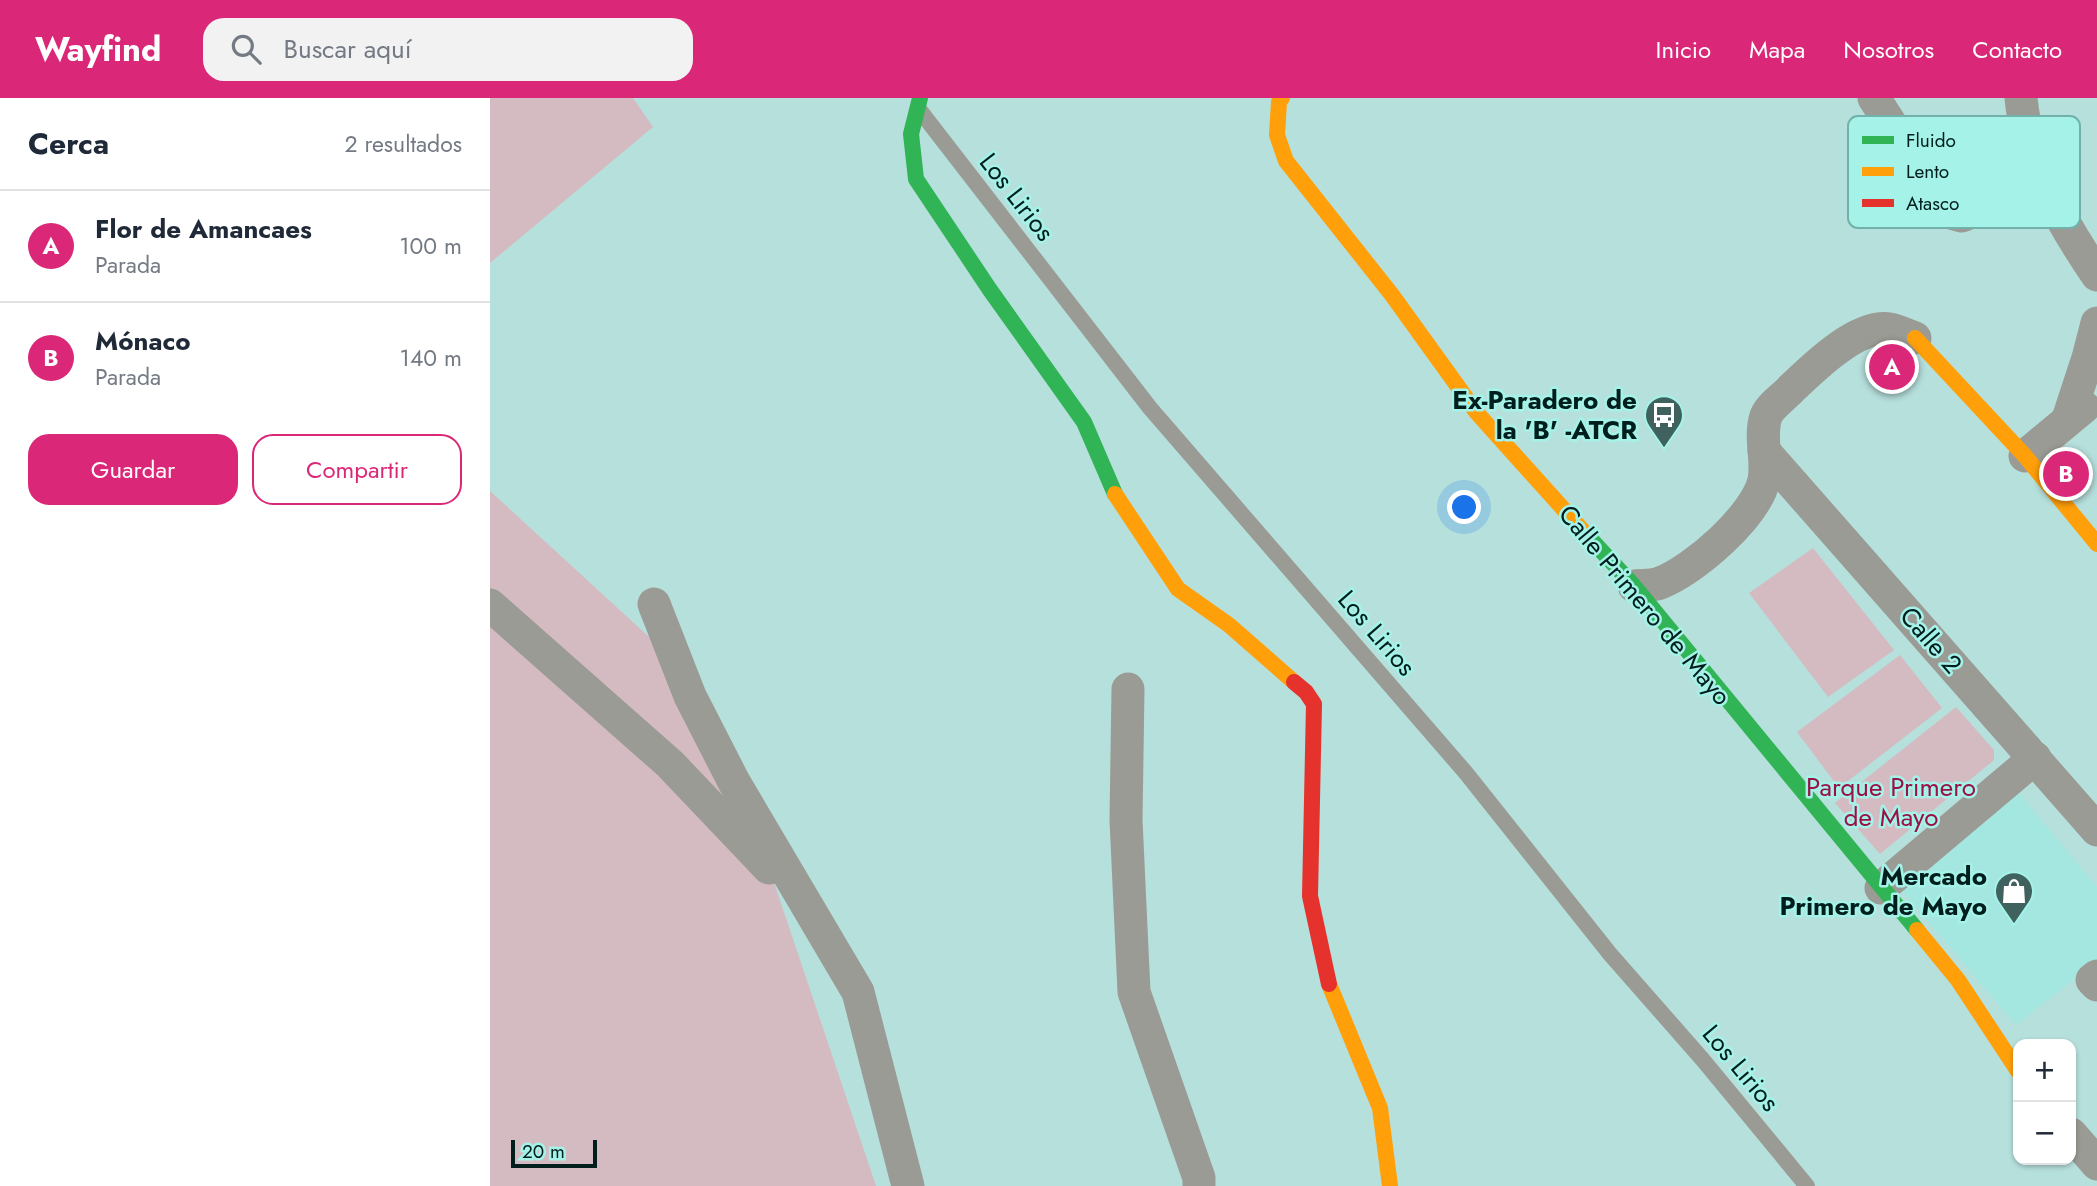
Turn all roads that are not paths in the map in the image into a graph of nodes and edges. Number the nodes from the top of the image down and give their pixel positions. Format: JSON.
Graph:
{"nodes":[{"id":1,"x":1283,"y":98,"type":"edge"},
{"id":2,"x":1874,"y":98,"type":"edge"},
{"id":3,"x":2021,"y":98,"type":"edge"},
{"id":4,"x":918,"y":103,"type":"edge"},
{"id":5,"x":1886,"y":116,"type":"edge"},
{"id":6,"x":2023,"y":116,"type":"edge"},
{"id":7,"x":2073,"y":228,"type":"edge"},
{"id":8,"x":2092,"y":256,"type":"edge"},
{"id":9,"x":2097,"y":323,"type":"edge"},
{"id":10,"x":1915,"y":338,"type":"joint"},
{"id":11,"x":2097,"y":397,"type":"edge"},
{"id":12,"x":2068,"y":419,"type":"junction"},
{"id":13,"x":1764,"y":451,"type":"junction"},
{"id":14,"x":2025,"y":456,"type":"junction"},
{"id":15,"x":2097,"y":544,"type":"edge"},
{"id":16,"x":1634,"y":586,"type":"junction"},
{"id":17,"x":654,"y":604,"type":"dead end"},
{"id":18,"x":490,"y":605,"type":"edge"},
{"id":19,"x":1128,"y":689,"type":"dead end"},
{"id":20,"x":2035,"y":758,"type":"junction"},
{"id":21,"x":2097,"y":830,"type":"edge"},
{"id":22,"x":1881,"y":888,"type":"junction"},
{"id":23,"x":811,"y":912,"type":"junction"},
{"id":24,"x":2097,"y":976,"type":"edge"},
{"id":25,"x":2097,"y":985,"type":"edge"},
{"id":26,"x":2013,"y":1064,"type":"edge"},
{"id":27,"x":2076,"y":1140,"type":"edge"},
{"id":28,"x":2097,"y":1164,"type":"edge"},
{"id":29,"x":908,"y":1186,"type":"edge"},
{"id":30,"x":1199,"y":1186,"type":"edge"},
{"id":31,"x":1390,"y":1186,"type":"edge"},
{"id":32,"x":1807,"y":1186,"type":"edge"}],
"edges":[{"from":1,"to":16,"type":"street","name":"Calle Primero de Mayo"},
{"from":2,"to":5,"type":"street"},
{"from":3,"to":6,"type":"street"},
{"from":4,"to":31,"type":"street"},
{"from":4,"to":32,"type":"lane","name":"Los Lirios"},
{"from":7,"to":8,"type":"street"},
{"from":9,"to":12,"type":"street"},
{"from":10,"to":13,"type":"street"},
{"from":10,"to":14,"type":"street"},
{"from":11,"to":12,"type":"street"},
{"from":12,"to":14,"type":"street"},
{"from":13,"to":16,"type":"street"},
{"from":13,"to":20,"type":"street","name":"Calle 2"},
{"from":14,"to":15,"type":"street"},
{"from":16,"to":22,"type":"street","name":"Calle Primero de Mayo"},
{"from":17,"to":23,"type":"street"},
{"from":18,"to":23,"type":"street"},
{"from":19,"to":30,"type":"street"},
{"from":20,"to":21,"type":"street","name":"Calle 2"},
{"from":20,"to":22,"type":"street"},
{"from":22,"to":26,"type":"street","name":"Calle Primero de Mayo"},
{"from":23,"to":29,"type":"street"},
{"from":24,"to":25,"type":"street"},
{"from":27,"to":28,"type":"street"}]}
